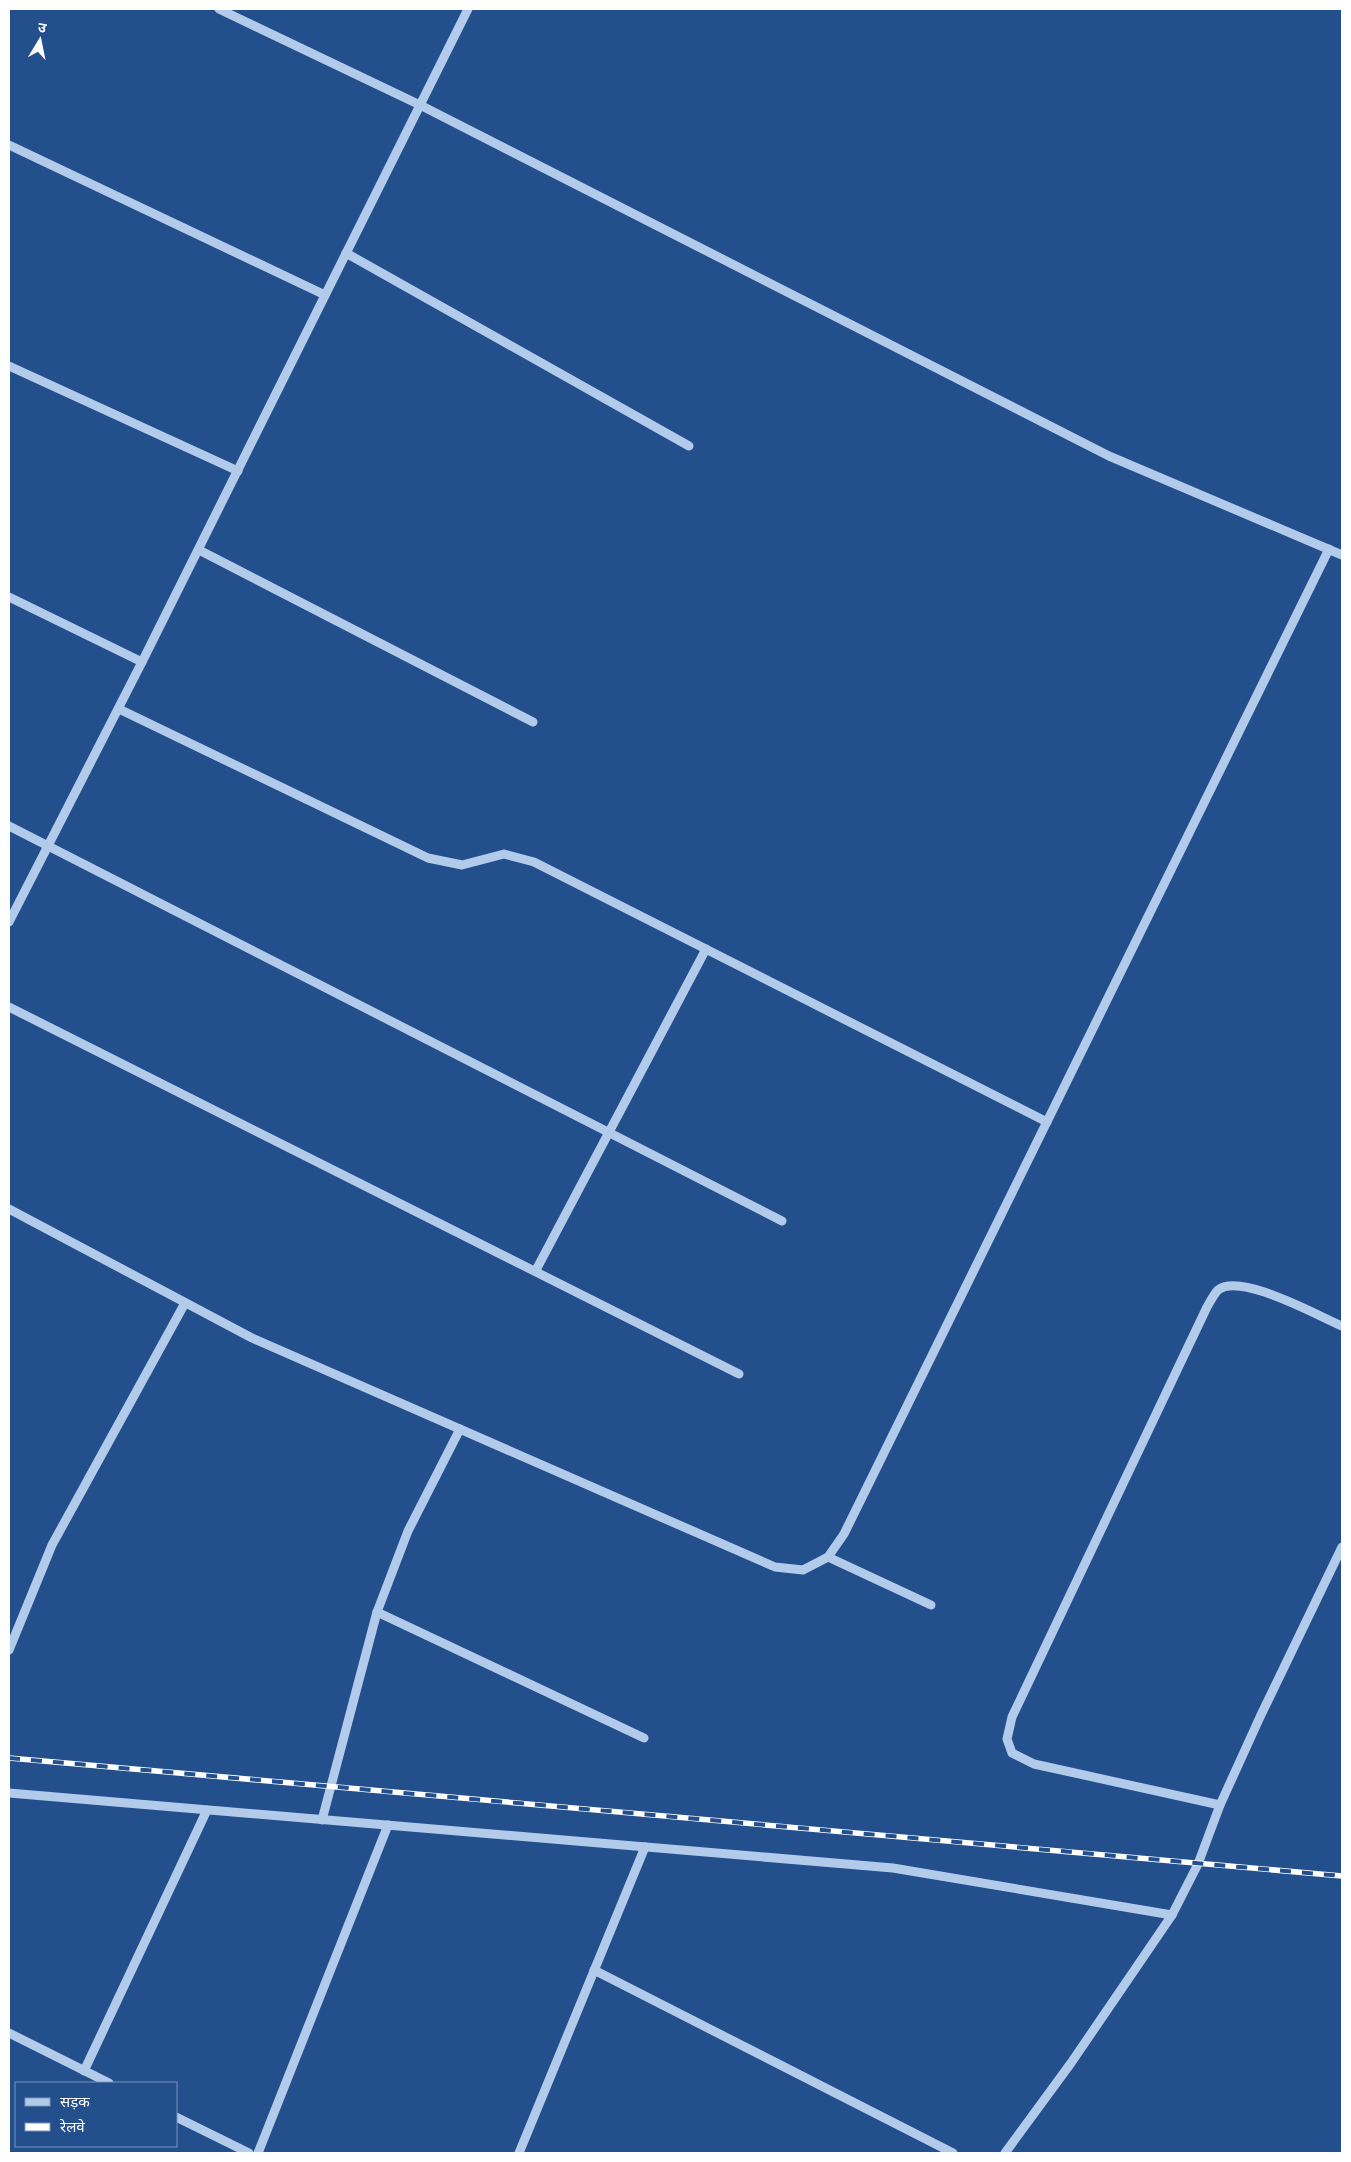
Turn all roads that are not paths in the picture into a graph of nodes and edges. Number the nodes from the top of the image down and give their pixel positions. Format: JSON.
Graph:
{"nodes":[{"id":1,"x":219,"y":9,"type":"edge"},
{"id":2,"x":468,"y":9,"type":"edge"},
{"id":3,"x":238,"y":13,"type":"edge"},
{"id":4,"x":420,"y":105,"type":"junction"},
{"id":5,"x":9,"y":144,"type":"edge"},
{"id":6,"x":346,"y":253,"type":"junction"},
{"id":7,"x":325,"y":295,"type":"junction"},
{"id":8,"x":9,"y":366,"type":"edge"},
{"id":9,"x":689,"y":446,"type":"dead end"},
{"id":10,"x":238,"y":471,"type":"junction"},
{"id":11,"x":1329,"y":549,"type":"junction"},
{"id":12,"x":199,"y":550,"type":"junction"},
{"id":13,"x":1342,"y":554,"type":"edge"},
{"id":14,"x":9,"y":598,"type":"edge"},
{"id":15,"x":142,"y":662,"type":"junction"},
{"id":16,"x":119,"y":709,"type":"junction"},
{"id":17,"x":533,"y":722,"type":"dead end"},
{"id":18,"x":9,"y":826,"type":"edge"},
{"id":19,"x":49,"y":845,"type":"junction"},
{"id":20,"x":9,"y":922,"type":"edge"},
{"id":21,"x":706,"y":949,"type":"junction"},
{"id":22,"x":9,"y":1007,"type":"edge"},
{"id":23,"x":1046,"y":1122,"type":"junction"},
{"id":24,"x":609,"y":1131,"type":"junction"},
{"id":25,"x":9,"y":1209,"type":"edge"},
{"id":26,"x":782,"y":1221,"type":"dead end"},
{"id":27,"x":536,"y":1270,"type":"junction"},
{"id":28,"x":184,"y":1303,"type":"junction"},
{"id":29,"x":1342,"y":1326,"type":"edge"},
{"id":30,"x":739,"y":1374,"type":"dead end"},
{"id":31,"x":460,"y":1429,"type":"junction"},
{"id":32,"x":1342,"y":1547,"type":"edge"},
{"id":33,"x":828,"y":1557,"type":"junction"},
{"id":34,"x":931,"y":1605,"type":"dead end"},
{"id":35,"x":377,"y":1612,"type":"junction"},
{"id":36,"x":9,"y":1650,"type":"edge"},
{"id":37,"x":644,"y":1738,"type":"dead end"},
{"id":38,"x":9,"y":1793,"type":"edge"},
{"id":39,"x":1220,"y":1805,"type":"junction"},
{"id":40,"x":207,"y":1810,"type":"junction"},
{"id":41,"x":322,"y":1820,"type":"junction"},
{"id":42,"x":388,"y":1825,"type":"junction"},
{"id":43,"x":645,"y":1847,"type":"junction"},
{"id":44,"x":1172,"y":1915,"type":"junction"},
{"id":45,"x":594,"y":1970,"type":"junction"},
{"id":46,"x":9,"y":2033,"type":"edge"},
{"id":47,"x":84,"y":2071,"type":"junction"},
{"id":48,"x":107,"y":2082,"type":"edge"},
{"id":49,"x":178,"y":2118,"type":"edge"},
{"id":50,"x":249,"y":2153,"type":"edge"},
{"id":51,"x":258,"y":2153,"type":"edge"},
{"id":52,"x":519,"y":2153,"type":"edge"},
{"id":53,"x":953,"y":2153,"type":"edge"},
{"id":54,"x":1005,"y":2153,"type":"edge"}],
"edges":[{"from":1,"to":3,"type":"street"},
{"from":2,"to":4,"type":"street"},
{"from":3,"to":4,"type":"street"},
{"from":4,"to":6,"type":"street"},
{"from":4,"to":11,"type":"street"},
{"from":5,"to":7,"type":"street"},
{"from":6,"to":7,"type":"street"},
{"from":6,"to":9,"type":"street"},
{"from":7,"to":10,"type":"street"},
{"from":8,"to":10,"type":"street"},
{"from":10,"to":12,"type":"street"},
{"from":11,"to":13,"type":"street"},
{"from":11,"to":23,"type":"street"},
{"from":12,"to":15,"type":"street"},
{"from":12,"to":17,"type":"street"},
{"from":14,"to":15,"type":"street"},
{"from":15,"to":16,"type":"street"},
{"from":16,"to":19,"type":"street"},
{"from":16,"to":21,"type":"street"},
{"from":18,"to":19,"type":"street"},
{"from":19,"to":20,"type":"street"},
{"from":19,"to":24,"type":"street"},
{"from":21,"to":23,"type":"street"},
{"from":21,"to":24,"type":"street"},
{"from":22,"to":27,"type":"street"},
{"from":23,"to":33,"type":"street"},
{"from":24,"to":26,"type":"street"},
{"from":24,"to":27,"type":"street"},
{"from":25,"to":28,"type":"street"},
{"from":27,"to":30,"type":"street"},
{"from":28,"to":31,"type":"street"},
{"from":28,"to":36,"type":"street"},
{"from":29,"to":39,"type":"street"},
{"from":31,"to":33,"type":"street"},
{"from":31,"to":35,"type":"street"},
{"from":32,"to":39,"type":"street"},
{"from":33,"to":34,"type":"street"},
{"from":35,"to":37,"type":"street"},
{"from":35,"to":41,"type":"street"},
{"from":38,"to":40,"type":"street"},
{"from":39,"to":44,"type":"street"},
{"from":40,"to":41,"type":"street"},
{"from":40,"to":47,"type":"street"},
{"from":41,"to":42,"type":"street"},
{"from":42,"to":43,"type":"street"},
{"from":42,"to":51,"type":"street"},
{"from":43,"to":44,"type":"street"},
{"from":43,"to":45,"type":"street"},
{"from":44,"to":54,"type":"street"},
{"from":45,"to":52,"type":"street"},
{"from":45,"to":53,"type":"street"},
{"from":46,"to":47,"type":"street"},
{"from":47,"to":48,"type":"street"},
{"from":49,"to":50,"type":"street"}]}
